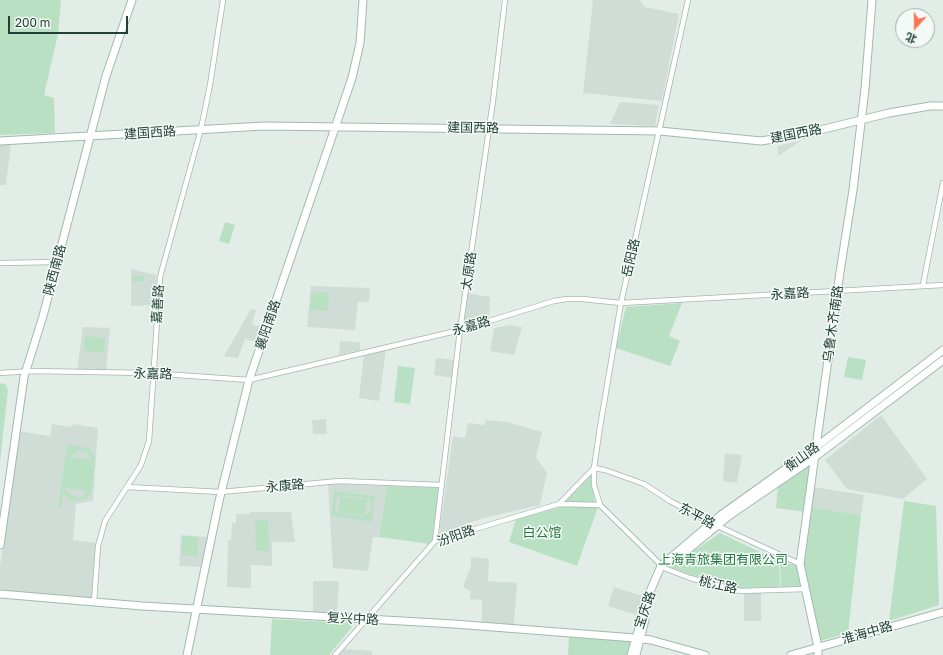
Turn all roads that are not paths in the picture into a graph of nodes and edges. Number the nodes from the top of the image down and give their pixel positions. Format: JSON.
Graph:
{"nodes":[{"id":1,"x":132,"y":0,"type":"edge"},
{"id":2,"x":223,"y":0,"type":"edge"},
{"id":3,"x":363,"y":0,"type":"edge"},
{"id":4,"x":505,"y":0,"type":"edge"},
{"id":5,"x":688,"y":0,"type":"edge"},
{"id":6,"x":872,"y":0,"type":"edge"},
{"id":7,"x":943,"y":106,"type":"edge"},
{"id":8,"x":862,"y":119,"type":"junction"},
{"id":9,"x":335,"y":126,"type":"junction"},
{"id":10,"x":489,"y":128,"type":"junction"},
{"id":11,"x":201,"y":129,"type":"junction"},
{"id":12,"x":660,"y":131,"type":"junction"},
{"id":13,"x":90,"y":137,"type":"junction"},
{"id":14,"x":0,"y":141,"type":"edge"},
{"id":15,"x":943,"y":183,"type":"edge"},
{"id":16,"x":57,"y":262,"type":"junction"},
{"id":17,"x":0,"y":263,"type":"edge"},
{"id":18,"x":923,"y":285,"type":"junction"},
{"id":19,"x":943,"y":285,"type":"edge"},
{"id":20,"x":837,"y":291,"type":"junction"},
{"id":21,"x":622,"y":303,"type":"junction"},
{"id":22,"x":460,"y":330,"type":"junction"},
{"id":23,"x":943,"y":350,"type":"edge"},
{"id":24,"x":943,"y":360,"type":"edge"},
{"id":25,"x":26,"y":371,"type":"junction"},
{"id":26,"x":0,"y":373,"type":"edge"},
{"id":27,"x":154,"y":373,"type":"junction"},
{"id":28,"x":249,"y":380,"type":"junction"},
{"id":29,"x":816,"y":447,"type":"junction"},
{"id":30,"x":815,"y":457,"type":"junction"},
{"id":31,"x":594,"y":468,"type":"junction"},
{"id":32,"x":442,"y":485,"type":"junction"},
{"id":33,"x":127,"y":487,"type":"junction"},
{"id":34,"x":221,"y":492,"type":"junction"},
{"id":35,"x":559,"y":504,"type":"junction"},
{"id":36,"x":600,"y":505,"type":"junction"},
{"id":37,"x":713,"y":525,"type":"junction"},
{"id":38,"x":435,"y":541,"type":"junction"},
{"id":39,"x":0,"y":545,"type":"edge"},
{"id":40,"x":800,"y":564,"type":"junction"},
{"id":41,"x":662,"y":567,"type":"junction"},
{"id":42,"x":806,"y":589,"type":"junction"},
{"id":43,"x":0,"y":594,"type":"edge"},
{"id":44,"x":94,"y":602,"type":"junction"},
{"id":45,"x":197,"y":610,"type":"junction"},
{"id":46,"x":943,"y":612,"type":"edge"},
{"id":47,"x":367,"y":619,"type":"junction"},
{"id":48,"x":638,"y":638,"type":"junction"},
{"id":49,"x":818,"y":647,"type":"junction"},
{"id":50,"x":187,"y":655,"type":"edge"},
{"id":51,"x":335,"y":655,"type":"edge"},
{"id":52,"x":631,"y":655,"type":"edge"},
{"id":53,"x":636,"y":655,"type":"edge"},
{"id":54,"x":705,"y":655,"type":"edge"},
{"id":55,"x":791,"y":655,"type":"edge"},
{"id":56,"x":818,"y":655,"type":"edge"}],
"edges":[{"from":1,"to":13,"type":"street","name":"陕西南路"},
{"from":2,"to":11,"type":"street","name":"嘉善路"},
{"from":3,"to":9,"type":"street","name":"襄阳南路"},
{"from":4,"to":10,"type":"street","name":"太原路"},
{"from":5,"to":12,"type":"street","name":"岳阳路"},
{"from":6,"to":8,"type":"street","name":"乌鲁木齐南路"},
{"from":7,"to":8,"type":"street","name":"建国西路"},
{"from":8,"to":12,"type":"street","name":"建国西路"},
{"from":8,"to":20,"type":"street","name":"乌鲁木齐南路"},
{"from":9,"to":10,"type":"street","name":"建国西路"},
{"from":9,"to":11,"type":"street","name":"建国西路"},
{"from":9,"to":28,"type":"street","name":"襄阳南路"},
{"from":10,"to":12,"type":"street","name":"建国西路"},
{"from":10,"to":22,"type":"street","name":"太原路"},
{"from":11,"to":13,"type":"street","name":"建国西路"},
{"from":11,"to":27,"type":"street","name":"嘉善路"},
{"from":12,"to":21,"type":"street","name":"岳阳路"},
{"from":13,"to":14,"type":"street","name":"建国西路"},
{"from":13,"to":16,"type":"street","name":"陕西南路"},
{"from":15,"to":18,"type":"street"},
{"from":16,"to":17,"type":"street"},
{"from":16,"to":25,"type":"street","name":"陕西南路"},
{"from":18,"to":19,"type":"street","name":"永嘉路"},
{"from":18,"to":20,"type":"street","name":"永嘉路"},
{"from":20,"to":21,"type":"street","name":"永嘉路"},
{"from":20,"to":29,"type":"street","name":"乌鲁木齐南路"},
{"from":21,"to":22,"type":"street","name":"永嘉路"},
{"from":21,"to":31,"type":"street","name":"岳阳路"},
{"from":22,"to":28,"type":"street","name":"永嘉路"},
{"from":22,"to":32,"type":"street","name":"太原路"},
{"from":23,"to":29,"type":"street","name":"衡山路"},
{"from":24,"to":30,"type":"street","name":"衡山路"},
{"from":25,"to":26,"type":"street","name":"永嘉路"},
{"from":25,"to":27,"type":"street","name":"永嘉路"},
{"from":25,"to":39,"type":"street","name":"陕西南路"},
{"from":27,"to":28,"type":"street","name":"永嘉路"},
{"from":27,"to":33,"type":"street","name":"嘉善路"},
{"from":28,"to":34,"type":"street","name":"襄阳南路"},
{"from":29,"to":30,"type":"street","name":"乌鲁木齐南路"},
{"from":29,"to":37,"type":"street","name":"衡山路"},
{"from":30,"to":37,"type":"street","name":"衡山路"},
{"from":30,"to":40,"type":"street","name":"乌鲁木齐南路"},
{"from":31,"to":35,"type":"street"},
{"from":31,"to":36,"type":"street","name":"桃江路"},
{"from":31,"to":37,"type":"street","name":"东平路"},
{"from":32,"to":34,"type":"street","name":"永康路"},
{"from":32,"to":38,"type":"street","name":"太原路"},
{"from":33,"to":34,"type":"street","name":"永康路"},
{"from":33,"to":44,"type":"street","name":"嘉善路"},
{"from":34,"to":45,"type":"street","name":"襄阳南路"},
{"from":35,"to":36,"type":"street","name":"汾阳路"},
{"from":35,"to":38,"type":"street","name":"汾阳路"},
{"from":36,"to":41,"type":"street","name":"桃江路"},
{"from":37,"to":40,"type":"street","name":"东平路"},
{"from":37,"to":41,"type":"street","name":"衡山路"},
{"from":38,"to":47,"type":"street","name":"汾阳路"},
{"from":40,"to":42,"type":"street","name":"乌鲁木齐南路"},
{"from":41,"to":42,"type":"street","name":"桃江路"},
{"from":41,"to":48,"type":"street","name":"宝庆路"},
{"from":42,"to":49,"type":"street","name":"乌鲁木齐南路"},
{"from":43,"to":44,"type":"street","name":"复兴中路"},
{"from":44,"to":45,"type":"street","name":"复兴中路"},
{"from":45,"to":47,"type":"street","name":"复兴中路"},
{"from":45,"to":50,"type":"street","name":"襄阳南路"},
{"from":46,"to":49,"type":"street","name":"淮海中路"},
{"from":47,"to":48,"type":"street","name":"复兴中路"},
{"from":47,"to":51,"type":"street","name":"汾阳路"},
{"from":48,"to":52,"type":"street","name":"宝庆路"},
{"from":48,"to":53,"type":"street","name":"宝庆路"},
{"from":48,"to":54,"type":"street","name":"复兴中路"},
{"from":49,"to":55,"type":"street","name":"淮海中路"},
{"from":49,"to":56,"type":"street","name":"乌鲁木齐南路"}]}
